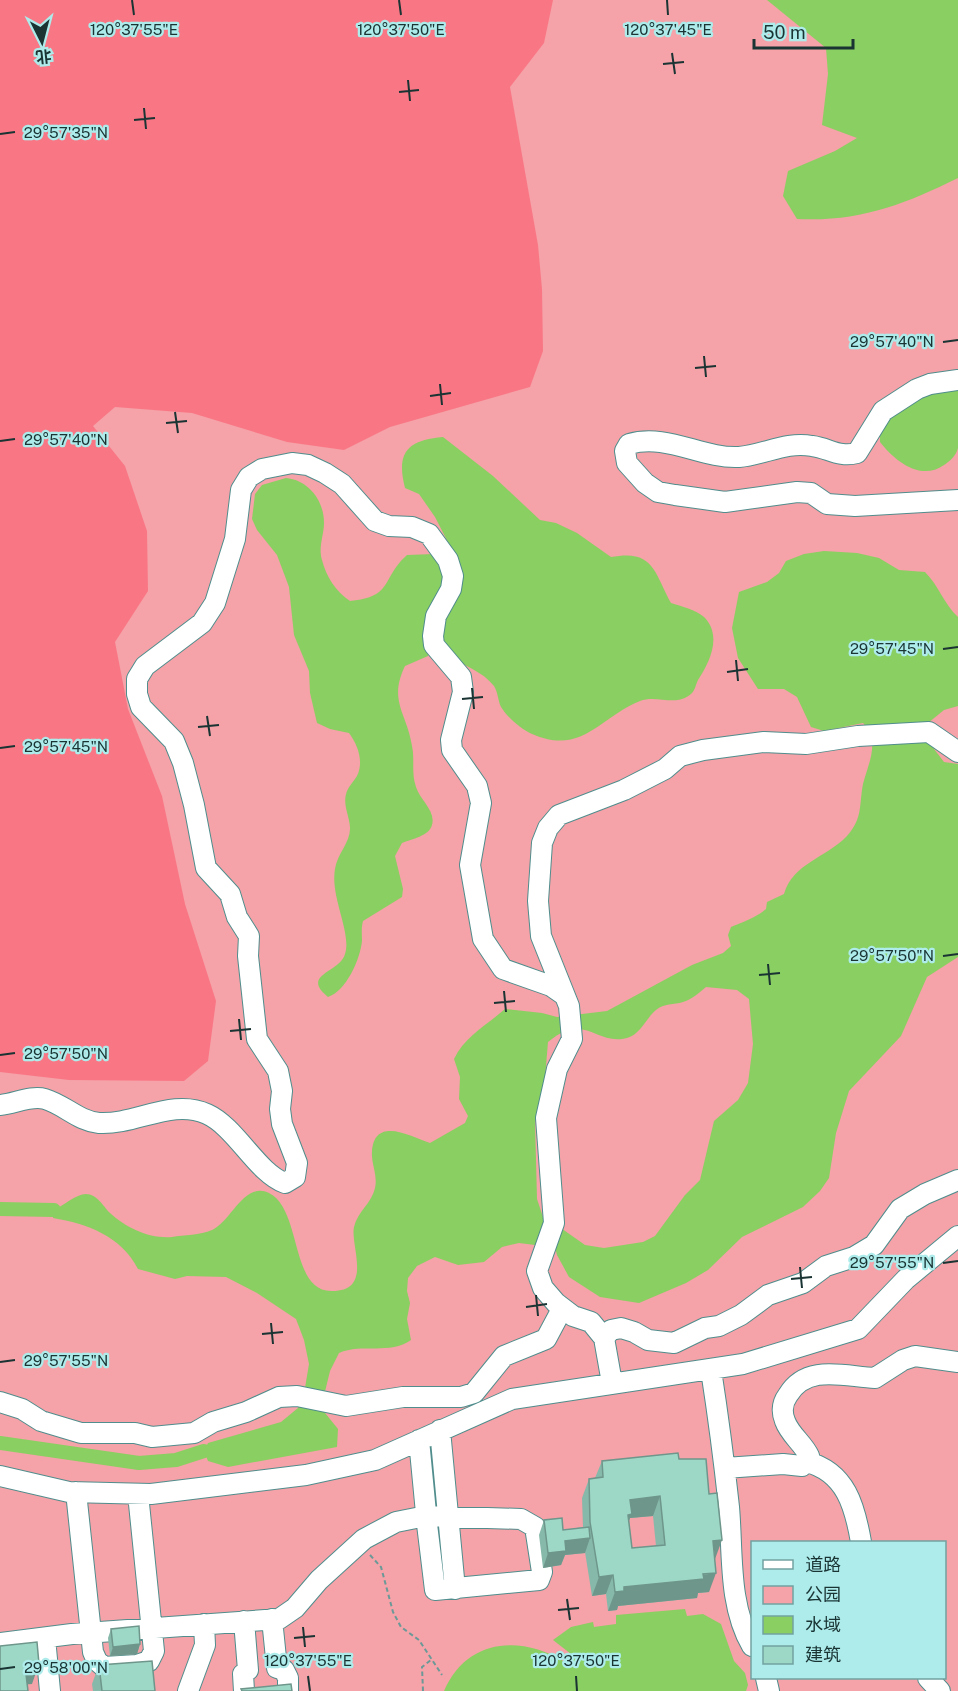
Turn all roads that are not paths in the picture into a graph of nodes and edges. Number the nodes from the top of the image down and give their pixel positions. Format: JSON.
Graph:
{"nodes":[{"id":1,"x":958,"y":380,"type":"edge"},
{"id":2,"x":958,"y":500,"type":"edge"},
{"id":3,"x":958,"y":752,"type":"edge"},
{"id":4,"x":567,"y":1003,"type":"junction"},
{"id":5,"x":0,"y":1105,"type":"edge"},
{"id":6,"x":958,"y":1180,"type":"edge"},
{"id":7,"x":958,"y":1236,"type":"edge"},
{"id":8,"x":562,"y":1309,"type":"junction"},
{"id":9,"x":604,"y":1338,"type":"junction"},
{"id":10,"x":958,"y":1362,"type":"edge"},
{"id":11,"x":711,"y":1370,"type":"junction"},
{"id":12,"x":612,"y":1383,"type":"junction"},
{"id":13,"x":0,"y":1402,"type":"edge"},
{"id":14,"x":440,"y":1430,"type":"junction"},
{"id":15,"x":419,"y":1440,"type":"junction"},
{"id":16,"x":807,"y":1462,"type":"junction"},
{"id":17,"x":725,"y":1468,"type":"junction"},
{"id":18,"x":0,"y":1476,"type":"edge"},
{"id":19,"x":76,"y":1492,"type":"junction"},
{"id":20,"x":138,"y":1494,"type":"junction"},
{"id":21,"x":426,"y":1516,"type":"junction"},
{"id":22,"x":448,"y":1517,"type":"junction"},
{"id":23,"x":861,"y":1541,"type":"edge"},
{"id":24,"x":445,"y":1589,"type":"junction"},
{"id":25,"x":272,"y":1619,"type":"junction"},
{"id":26,"x":244,"y":1621,"type":"junction"},
{"id":27,"x":204,"y":1624,"type":"junction"},
{"id":28,"x":154,"y":1628,"type":"junction"},
{"id":29,"x":91,"y":1633,"type":"junction"},
{"id":30,"x":45,"y":1638,"type":"junction"},
{"id":31,"x":751,"y":1642,"type":"edge"},
{"id":32,"x":0,"y":1643,"type":"edge"},
{"id":33,"x":277,"y":1668,"type":"junction"},
{"id":34,"x":248,"y":1670,"type":"junction"},
{"id":35,"x":930,"y":1679,"type":"edge"},
{"id":36,"x":50,"y":1691,"type":"edge"},
{"id":37,"x":188,"y":1691,"type":"edge"},
{"id":38,"x":244,"y":1691,"type":"edge"},
{"id":39,"x":288,"y":1691,"type":"edge"},
{"id":40,"x":940,"y":1691,"type":"edge"}],
"edges":[{"from":1,"to":2,"type":"street"},
{"from":3,"to":4,"type":"street"},
{"from":4,"to":5,"type":"street"},
{"from":4,"to":8,"type":"street"},
{"from":6,"to":9,"type":"street"},
{"from":7,"to":11,"type":"street"},
{"from":8,"to":9,"type":"street"},
{"from":8,"to":13,"type":"street"},
{"from":9,"to":12,"type":"street"},
{"from":10,"to":16,"type":"street"},
{"from":11,"to":12,"type":"street"},
{"from":11,"to":17,"type":"street"},
{"from":12,"to":14,"type":"street"},
{"from":14,"to":15,"type":"street"},
{"from":14,"to":22,"type":"street"},
{"from":15,"to":20,"type":"street"},
{"from":15,"to":21,"type":"street"},
{"from":16,"to":17,"type":"street"},
{"from":16,"to":23,"type":"street"},
{"from":17,"to":31,"type":"street"},
{"from":18,"to":19,"type":"street"},
{"from":19,"to":20,"type":"street"},
{"from":19,"to":29,"type":"street"},
{"from":20,"to":28,"type":"street"},
{"from":21,"to":22,"type":"street"},
{"from":21,"to":24,"type":"street"},
{"from":21,"to":25,"type":"street"},
{"from":22,"to":24,"type":"street"},
{"from":22,"to":24,"type":"street"},
{"from":25,"to":26,"type":"street"},
{"from":25,"to":33,"type":"street"},
{"from":26,"to":27,"type":"street"},
{"from":26,"to":34,"type":"street"},
{"from":27,"to":28,"type":"street"},
{"from":27,"to":37,"type":"street"},
{"from":28,"to":29,"type":"street"},
{"from":28,"to":29,"type":"street"},
{"from":29,"to":30,"type":"street"},
{"from":30,"to":32,"type":"street"},
{"from":30,"to":36,"type":"street"},
{"from":33,"to":34,"type":"street"},
{"from":33,"to":39,"type":"street"},
{"from":34,"to":38,"type":"street"},
{"from":35,"to":40,"type":"street"}]}
